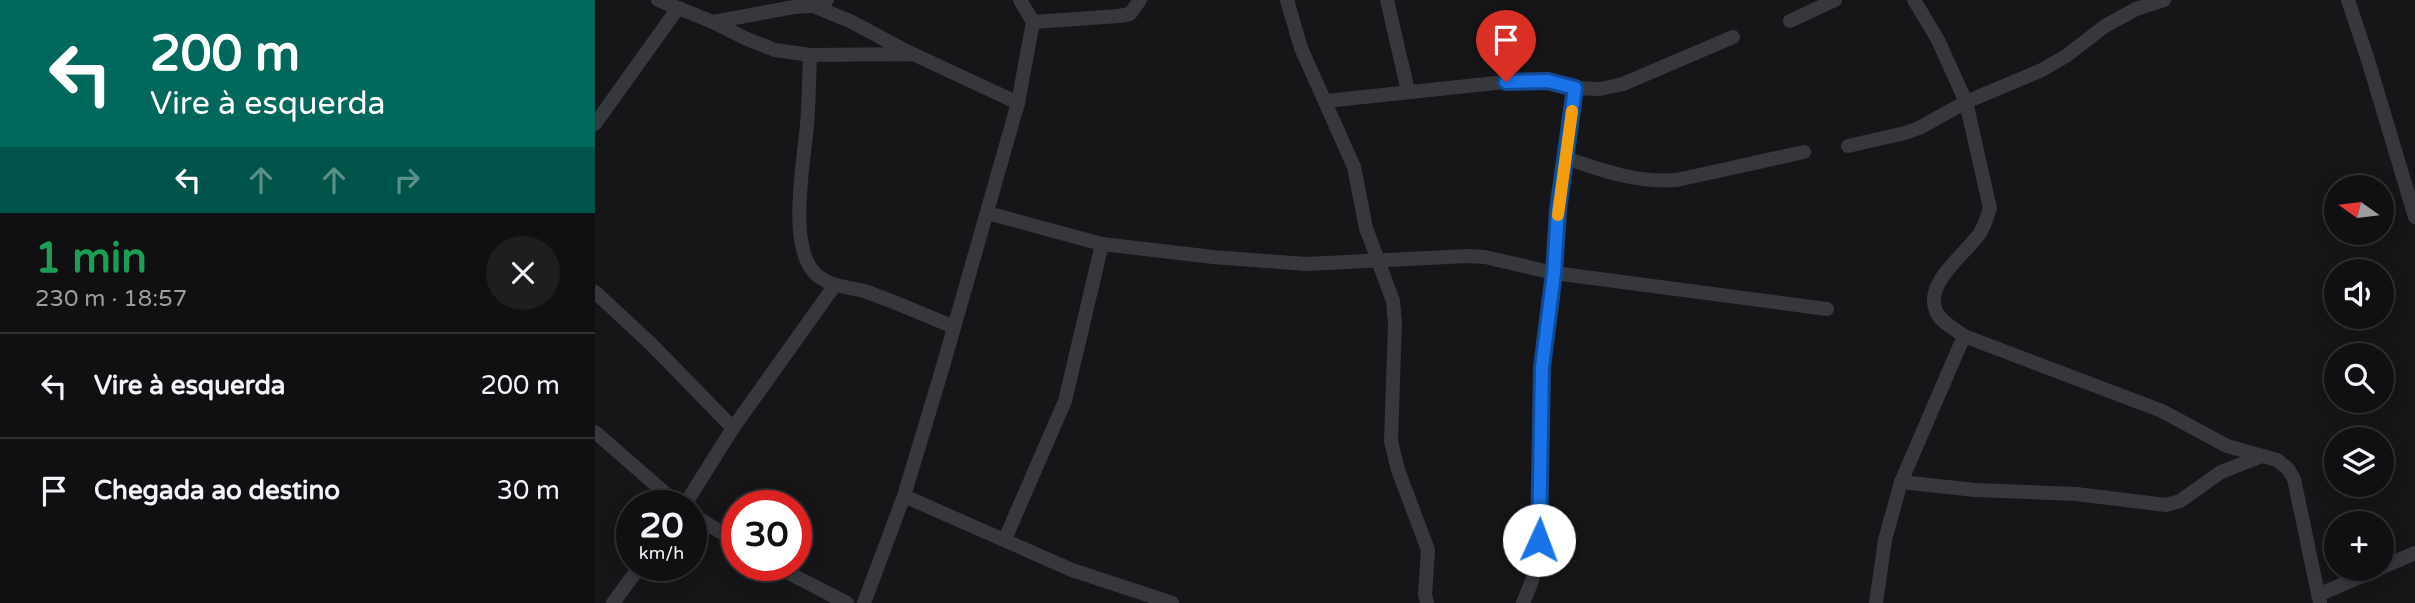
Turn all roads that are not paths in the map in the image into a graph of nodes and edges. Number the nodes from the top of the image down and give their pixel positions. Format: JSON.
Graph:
{"nodes":[{"id":1,"x":658,"y":0,"type":"edge"},
{"id":2,"x":1020,"y":0,"type":"edge"},
{"id":3,"x":1140,"y":0,"type":"edge"},
{"id":4,"x":1287,"y":0,"type":"edge"},
{"id":5,"x":1387,"y":0,"type":"edge"},
{"id":6,"x":1835,"y":0,"type":"edge"},
{"id":7,"x":1914,"y":0,"type":"edge"},
{"id":8,"x":2164,"y":0,"type":"edge"},
{"id":9,"x":2348,"y":0,"type":"edge"},
{"id":10,"x":820,"y":3,"type":"edge"},
{"id":11,"x":678,"y":8,"type":"junction"},
{"id":12,"x":1790,"y":21,"type":"dead end"},
{"id":13,"x":713,"y":22,"type":"junction"},
{"id":14,"x":1033,"y":22,"type":"junction"},
{"id":15,"x":1733,"y":37,"type":"dead end"},
{"id":16,"x":913,"y":54,"type":"junction"},
{"id":17,"x":810,"y":55,"type":"junction"},
{"id":18,"x":1575,"y":88,"type":"junction"},
{"id":19,"x":1408,"y":91,"type":"junction"},
{"id":20,"x":1326,"y":101,"type":"junction"},
{"id":21,"x":1966,"y":102,"type":"junction"},
{"id":22,"x":1018,"y":103,"type":"junction"},
{"id":23,"x":595,"y":124,"type":"edge"},
{"id":24,"x":1847,"y":146,"type":"dead end"},
{"id":25,"x":1804,"y":152,"type":"dead end"},
{"id":26,"x":1566,"y":158,"type":"junction"},
{"id":27,"x":987,"y":212,"type":"junction"},
{"id":28,"x":2415,"y":216,"type":"edge"},
{"id":29,"x":1102,"y":244,"type":"junction"},
{"id":30,"x":1379,"y":260,"type":"junction"},
{"id":31,"x":1554,"y":273,"type":"junction"},
{"id":32,"x":835,"y":285,"type":"junction"},
{"id":33,"x":595,"y":292,"type":"edge"},
{"id":34,"x":1827,"y":309,"type":"dead end"},
{"id":35,"x":954,"y":327,"type":"junction"},
{"id":36,"x":1964,"y":336,"type":"junction"},
{"id":37,"x":733,"y":428,"type":"junction"},
{"id":38,"x":595,"y":432,"type":"edge"},
{"id":39,"x":2262,"y":456,"type":"junction"},
{"id":40,"x":1901,"y":481,"type":"junction"},
{"id":41,"x":663,"y":490,"type":"edge"},
{"id":42,"x":692,"y":490,"type":"edge"},
{"id":43,"x":904,"y":496,"type":"junction"},
{"id":44,"x":1005,"y":539,"type":"junction"},
{"id":45,"x":2415,"y":553,"type":"edge"},
{"id":46,"x":629,"y":581,"type":"edge"},
{"id":47,"x":804,"y":581,"type":"edge"},
{"id":48,"x":2319,"y":599,"type":"edge"},
{"id":49,"x":613,"y":603,"type":"edge"},
{"id":50,"x":847,"y":603,"type":"edge"},
{"id":51,"x":864,"y":603,"type":"edge"},
{"id":52,"x":1172,"y":603,"type":"edge"},
{"id":53,"x":1427,"y":603,"type":"edge"},
{"id":54,"x":1523,"y":603,"type":"edge"},
{"id":55,"x":1876,"y":603,"type":"edge"}],
"edges":[{"from":1,"to":11,"type":"street"},
{"from":2,"to":14,"type":"street"},
{"from":3,"to":14,"type":"street"},
{"from":4,"to":20,"type":"street"},
{"from":5,"to":19,"type":"street"},
{"from":6,"to":12,"type":"street"},
{"from":7,"to":21,"type":"street"},
{"from":8,"to":21,"type":"street"},
{"from":9,"to":28,"type":"street"},
{"from":10,"to":13,"type":"street"},
{"from":10,"to":16,"type":"street"},
{"from":11,"to":13,"type":"street"},
{"from":11,"to":23,"type":"street"},
{"from":13,"to":17,"type":"street"},
{"from":14,"to":22,"type":"street"},
{"from":15,"to":18,"type":"street"},
{"from":16,"to":17,"type":"street"},
{"from":16,"to":22,"type":"street"},
{"from":17,"to":32,"type":"street"},
{"from":18,"to":19,"type":"street"},
{"from":18,"to":26,"type":"street"},
{"from":19,"to":20,"type":"street"},
{"from":20,"to":30,"type":"street"},
{"from":21,"to":24,"type":"street"},
{"from":21,"to":36,"type":"street"},
{"from":22,"to":27,"type":"street"},
{"from":25,"to":26,"type":"street"},
{"from":26,"to":31,"type":"street"},
{"from":27,"to":29,"type":"street"},
{"from":27,"to":35,"type":"street"},
{"from":29,"to":30,"type":"street"},
{"from":29,"to":44,"type":"street"},
{"from":30,"to":31,"type":"street"},
{"from":30,"to":53,"type":"street"},
{"from":31,"to":34,"type":"street"},
{"from":31,"to":54,"type":"street"},
{"from":32,"to":35,"type":"street"},
{"from":32,"to":37,"type":"street"},
{"from":33,"to":37,"type":"street"},
{"from":35,"to":43,"type":"street"},
{"from":36,"to":39,"type":"street"},
{"from":36,"to":40,"type":"street"},
{"from":37,"to":42,"type":"street"},
{"from":38,"to":41,"type":"street"},
{"from":39,"to":40,"type":"street"},
{"from":39,"to":48,"type":"street"},
{"from":40,"to":55,"type":"street"},
{"from":43,"to":44,"type":"street"},
{"from":43,"to":51,"type":"street"},
{"from":44,"to":52,"type":"street"},
{"from":45,"to":48,"type":"street"},
{"from":46,"to":49,"type":"street"},
{"from":47,"to":50,"type":"street"}]}
